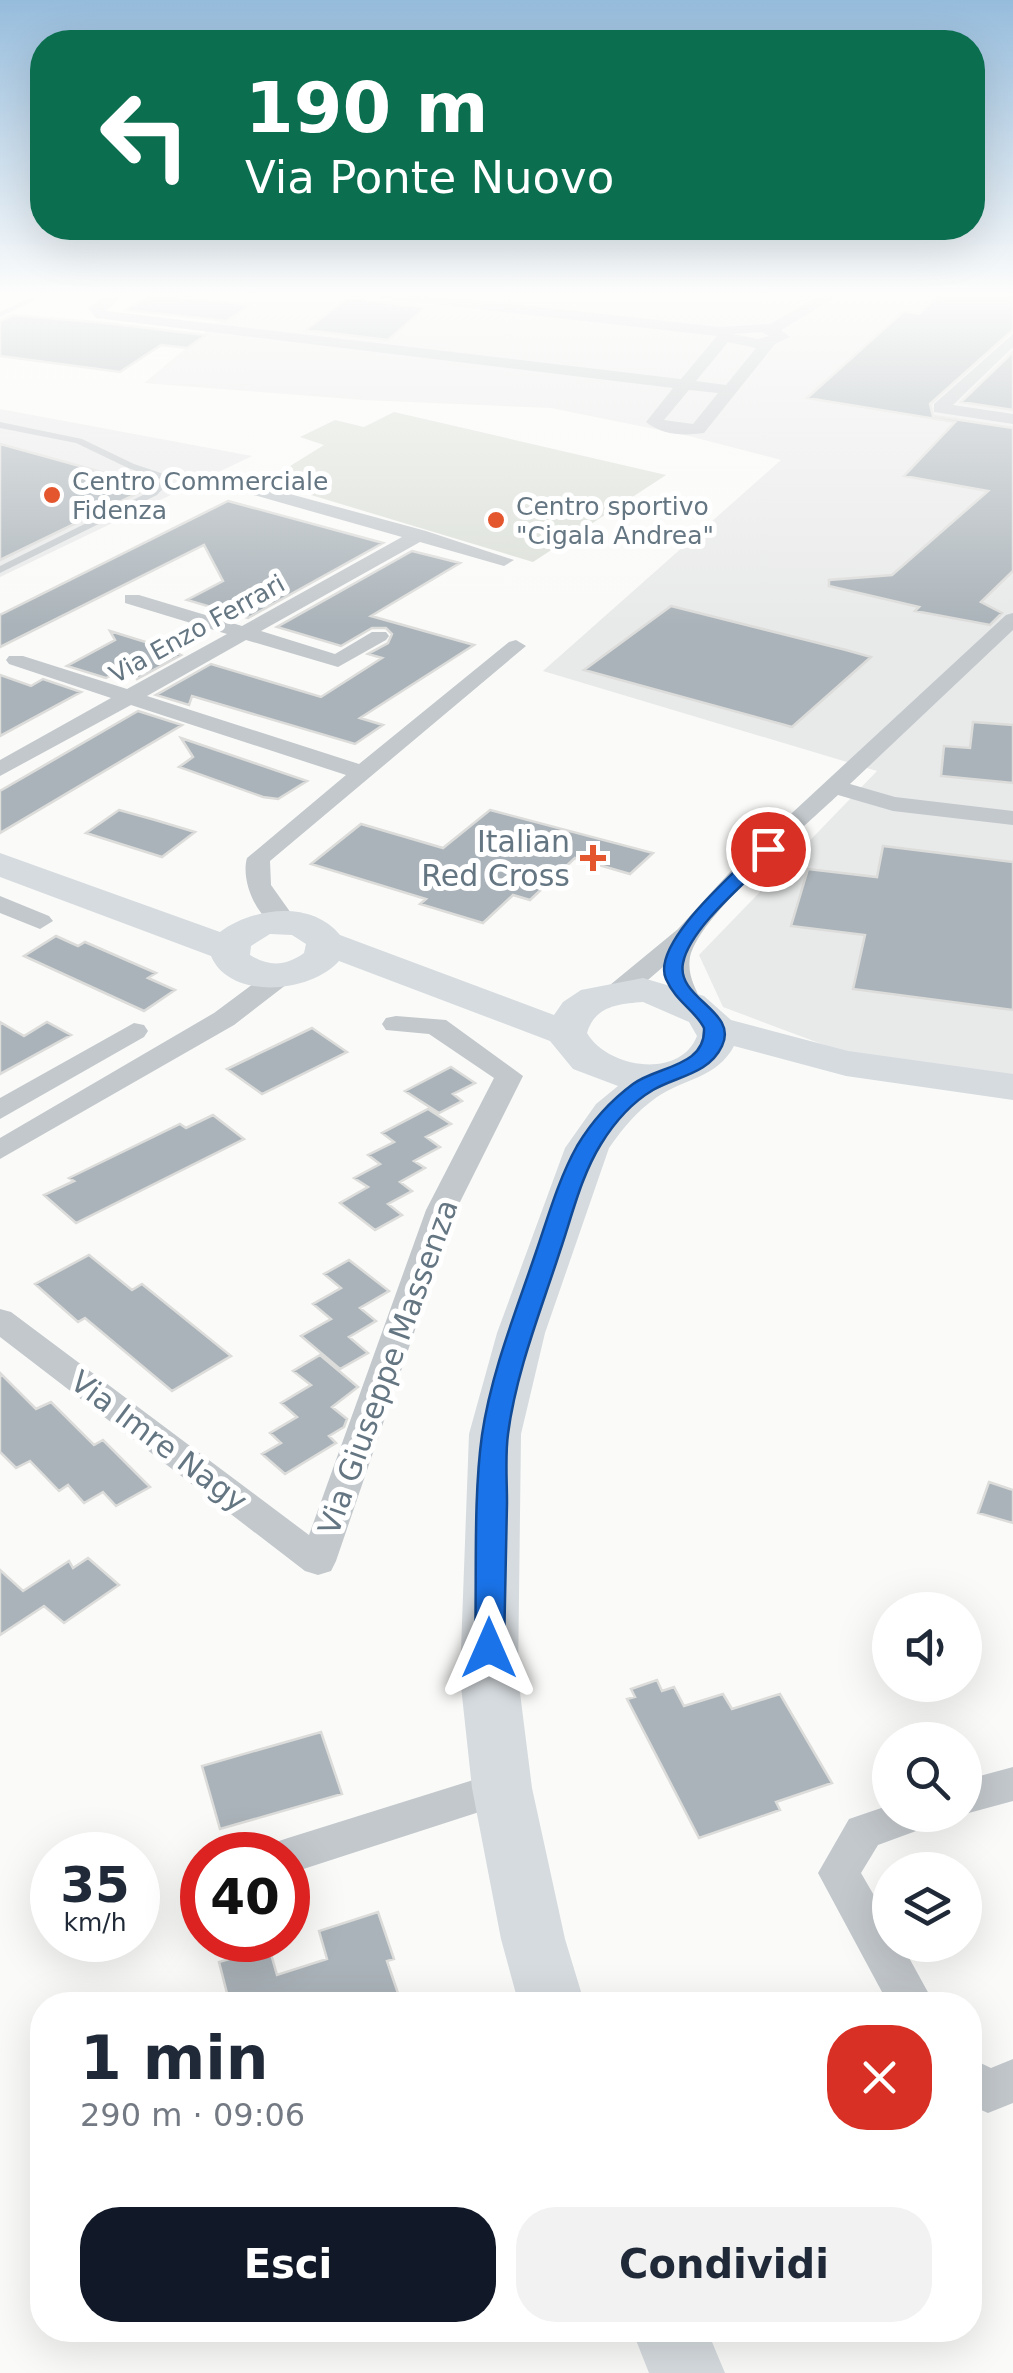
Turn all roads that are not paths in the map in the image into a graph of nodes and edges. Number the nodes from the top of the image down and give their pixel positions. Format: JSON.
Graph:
{"nodes":[{"id":1,"x":669,"y":405,"type":"edge"},
{"id":2,"x":718,"y":405,"type":"edge"},
{"id":3,"x":944,"y":405,"type":"edge"},
{"id":4,"x":1013,"y":419,"type":"edge"},
{"id":5,"x":0,"y":425,"type":"edge"},
{"id":6,"x":235,"y":484,"type":"dead end"},
{"id":7,"x":419,"y":535,"type":"junction"},
{"id":8,"x":504,"y":560,"type":"dead end"},
{"id":9,"x":0,"y":570,"type":"edge"},
{"id":10,"x":132,"y":599,"type":"dead end"},
{"id":11,"x":1013,"y":618,"type":"edge"},
{"id":12,"x":243,"y":634,"type":"junction"},
{"id":13,"x":380,"y":636,"type":"dead end"},
{"id":14,"x":516,"y":646,"type":"dead end"},
{"id":15,"x":16,"y":660,"type":"dead end"},
{"id":16,"x":130,"y":698,"type":"junction"},
{"id":17,"x":0,"y":769,"type":"edge"},
{"id":18,"x":360,"y":772,"type":"junction"},
{"id":19,"x":833,"y":786,"type":"junction"},
{"id":20,"x":1013,"y":818,"type":"edge"},
{"id":21,"x":0,"y":864,"type":"edge"},
{"id":22,"x":0,"y":904,"type":"edge"},
{"id":23,"x":40,"y":921,"type":"dead end"},
{"id":24,"x":252,"y":932,"type":"junction"},
{"id":25,"x":686,"y":934,"type":"junction"},
{"id":26,"x":305,"y":962,"type":"junction"},
{"id":27,"x":455,"y":989,"type":"junction"},
{"id":28,"x":606,"y":995,"type":"junction"},
{"id":29,"x":224,"y":1019,"type":"junction"},
{"id":30,"x":396,"y":1024,"type":"dead end"},
{"id":31,"x":134,"y":1031,"type":"dead end"},
{"id":32,"x":693,"y":1041,"type":"junction"},
{"id":33,"x":579,"y":1048,"type":"junction"},
{"id":34,"x":1013,"y":1087,"type":"edge"},
{"id":35,"x":0,"y":1110,"type":"edge"},
{"id":36,"x":587,"y":1148,"type":"junction"},
{"id":37,"x":0,"y":1150,"type":"edge"},
{"id":38,"x":0,"y":1320,"type":"edge"},
{"id":39,"x":318,"y":1561,"type":"joint"},
{"id":40,"x":1008,"y":1784,"type":"edge"},
{"id":41,"x":502,"y":1788,"type":"junction"},
{"id":42,"x":982,"y":1792,"type":"edge"},
{"id":43,"x":872,"y":1829,"type":"edge"},
{"id":44,"x":310,"y":1849,"type":"edge"},
{"id":45,"x":548,"y":1992,"type":"edge"},
{"id":46,"x":905,"y":1992,"type":"edge"},
{"id":47,"x":1013,"y":2080,"type":"edge"},
{"id":48,"x":982,"y":2087,"type":"edge"},
{"id":49,"x":675,"y":2342,"type":"edge"},
{"id":50,"x":687,"y":2373,"type":"edge"}],
"edges":[{"from":1,"to":2,"type":"street"},
{"from":3,"to":4,"type":"street"},
{"from":5,"to":9,"type":"lane"},
{"from":6,"to":7,"type":"street"},
{"from":7,"to":8,"type":"street"},
{"from":7,"to":12,"type":"street","name":"Via Enzo Ferrari"},
{"from":10,"to":12,"type":"street"},
{"from":11,"to":19,"type":"street"},
{"from":12,"to":13,"type":"street"},
{"from":12,"to":16,"type":"street","name":"Via Enzo Ferrari"},
{"from":14,"to":18,"type":"street"},
{"from":15,"to":16,"type":"street"},
{"from":16,"to":17,"type":"street","name":"Via Enzo Ferrari"},
{"from":16,"to":18,"type":"street"},
{"from":18,"to":24,"type":"street"},
{"from":19,"to":20,"type":"street"},
{"from":19,"to":25,"type":"street"},
{"from":21,"to":24,"type":"street"},
{"from":22,"to":23,"type":"street"},
{"from":24,"to":26,"type":"street"},
{"from":24,"to":26,"type":"street"},
{"from":24,"to":29,"type":"street"},
{"from":25,"to":28,"type":"street"},
{"from":25,"to":32,"type":"street"},
{"from":26,"to":27,"type":"street"},
{"from":26,"to":29,"type":"street"},
{"from":27,"to":28,"type":"street"},
{"from":27,"to":33,"type":"street"},
{"from":28,"to":32,"type":"street"},
{"from":28,"to":33,"type":"street"},
{"from":29,"to":37,"type":"street"},
{"from":30,"to":39,"type":"street","name":"Via Giuseppe Massenza"},
{"from":31,"to":35,"type":"street"},
{"from":32,"to":33,"type":"street"},
{"from":32,"to":34,"type":"street"},
{"from":32,"to":36,"type":"street"},
{"from":33,"to":36,"type":"street"},
{"from":36,"to":41,"type":"street"},
{"from":38,"to":39,"type":"street","name":"Via Imre Nagy"},
{"from":40,"to":42,"type":"street"},
{"from":41,"to":44,"type":"street"},
{"from":41,"to":45,"type":"street"},
{"from":43,"to":46,"type":"street"},
{"from":47,"to":48,"type":"street"},
{"from":49,"to":50,"type":"street"}]}
